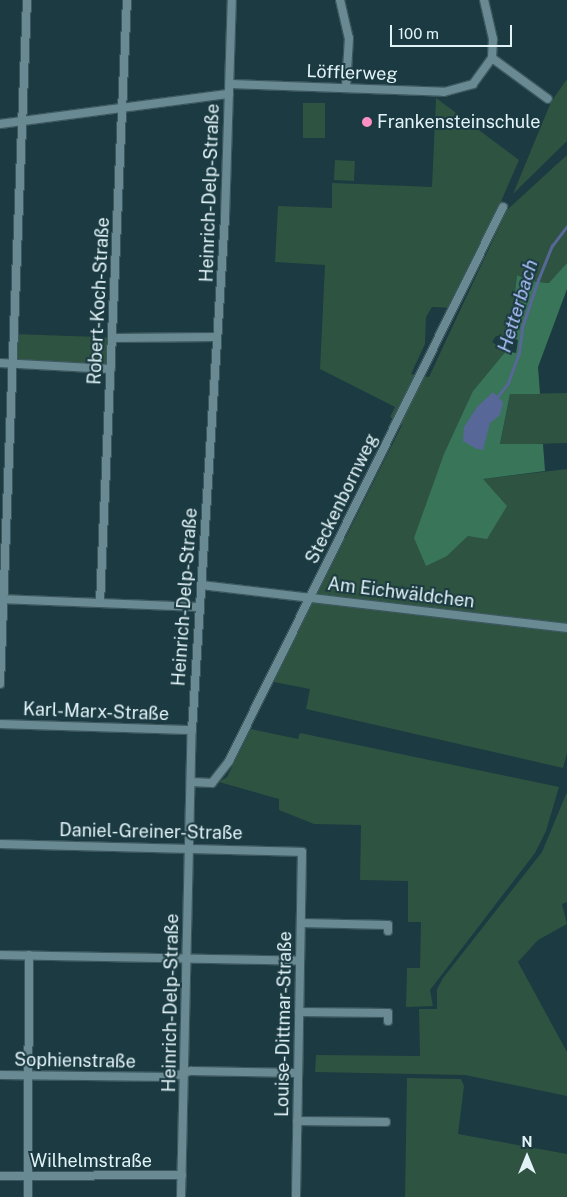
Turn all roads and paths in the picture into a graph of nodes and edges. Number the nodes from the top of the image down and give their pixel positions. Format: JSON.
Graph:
{"nodes":[{"id":1,"x":27,"y":0,"type":"edge"},
{"id":2,"x":127,"y":0,"type":"edge"},
{"id":3,"x":232,"y":0,"type":"edge"},
{"id":4,"x":340,"y":0,"type":"edge"},
{"id":5,"x":484,"y":0,"type":"edge"},
{"id":6,"x":492,"y":58,"type":"junction"},
{"id":7,"x":230,"y":84,"type":"junction"},
{"id":8,"x":346,"y":87,"type":"junction"},
{"id":9,"x":229,"y":94,"type":"junction"},
{"id":10,"x":548,"y":99,"type":"dead end"},
{"id":11,"x":123,"y":106,"type":"junction"},
{"id":12,"x":22,"y":121,"type":"junction"},
{"id":13,"x":0,"y":124,"type":"edge"},
{"id":14,"x":503,"y":207,"type":"dead end"},
{"id":15,"x":218,"y":337,"type":"junction"},
{"id":16,"x":113,"y":338,"type":"junction"},
{"id":17,"x":0,"y":363,"type":"edge"},
{"id":18,"x":12,"y":364,"type":"junction"},
{"id":19,"x":111,"y":369,"type":"junction"},
{"id":20,"x":201,"y":584,"type":"junction"},
{"id":21,"x":311,"y":597,"type":"junction"},
{"id":22,"x":1,"y":599,"type":"edge"},
{"id":23,"x":100,"y":603,"type":"junction"},
{"id":24,"x":199,"y":607,"type":"junction"},
{"id":25,"x":567,"y":628,"type":"edge"},
{"id":26,"x":0,"y":684,"type":"edge"},
{"id":27,"x":0,"y":724,"type":"edge"},
{"id":28,"x":192,"y":730,"type":"junction"},
{"id":29,"x":191,"y":782,"type":"junction"},
{"id":30,"x":0,"y":844,"type":"edge"},
{"id":31,"x":190,"y":849,"type":"junction"},
{"id":32,"x":302,"y":852,"type":"joint"},
{"id":33,"x":301,"y":923,"type":"junction"},
{"id":34,"x":388,"y":931,"type":"dead end"},
{"id":35,"x":0,"y":955,"type":"edge"},
{"id":36,"x":29,"y":955,"type":"junction"},
{"id":37,"x":186,"y":959,"type":"junction"},
{"id":38,"x":300,"y":961,"type":"junction"},
{"id":39,"x":299,"y":1012,"type":"junction"},
{"id":40,"x":388,"y":1021,"type":"dead end"},
{"id":41,"x":184,"y":1073,"type":"junction"},
{"id":42,"x":298,"y":1073,"type":"junction"},
{"id":43,"x":0,"y":1075,"type":"edge"},
{"id":44,"x":28,"y":1075,"type":"junction"},
{"id":45,"x":297,"y":1121,"type":"junction"},
{"id":46,"x":386,"y":1122,"type":"dead end"},
{"id":47,"x":182,"y":1175,"type":"junction"},
{"id":48,"x":0,"y":1176,"type":"edge"},
{"id":49,"x":27,"y":1176,"type":"junction"},
{"id":50,"x":28,"y":1197,"type":"edge"},
{"id":51,"x":181,"y":1197,"type":"edge"},
{"id":52,"x":296,"y":1197,"type":"edge"}],
"edges":[{"from":1,"to":12,"type":"street"},
{"from":2,"to":11,"type":"street","name":"Robert-Koch-Straße"},
{"from":3,"to":7,"type":"street","name":"Heinrich-Delp-Straße"},
{"from":4,"to":8,"type":"street"},
{"from":5,"to":6,"type":"street"},
{"from":6,"to":8,"type":"street","name":"Löfflerweg"},
{"from":6,"to":10,"type":"street"},
{"from":7,"to":8,"type":"street","name":"Löfflerweg"},
{"from":7,"to":9,"type":"street","name":"Heinrich-Delp-Straße"},
{"from":9,"to":11,"type":"street"},
{"from":9,"to":15,"type":"street","name":"Heinrich-Delp-Straße"},
{"from":11,"to":12,"type":"street"},
{"from":11,"to":16,"type":"street","name":"Robert-Koch-Straße"},
{"from":12,"to":13,"type":"street"},
{"from":12,"to":18,"type":"street"},
{"from":14,"to":21,"type":"street","name":"Steckenbornweg"},
{"from":15,"to":16,"type":"street"},
{"from":15,"to":20,"type":"street","name":"Heinrich-Delp-Straße"},
{"from":16,"to":19,"type":"street","name":"Robert-Koch-Straße"},
{"from":17,"to":18,"type":"street"},
{"from":18,"to":19,"type":"street"},
{"from":18,"to":22,"type":"street"},
{"from":19,"to":23,"type":"street","name":"Robert-Koch-Straße"},
{"from":20,"to":21,"type":"street","name":"Am Eichwäldchen"},
{"from":20,"to":24,"type":"street","name":"Heinrich-Delp-Straße"},
{"from":21,"to":25,"type":"street","name":"Am Eichwäldchen"},
{"from":21,"to":29,"type":"street","name":"Steckenbornweg"},
{"from":22,"to":23,"type":"street"},
{"from":22,"to":26,"type":"street"},
{"from":23,"to":24,"type":"street"},
{"from":24,"to":28,"type":"street","name":"Heinrich-Delp-Straße"},
{"from":27,"to":28,"type":"street","name":"Karl-Marx-Straße"},
{"from":28,"to":29,"type":"street","name":"Heinrich-Delp-Straße"},
{"from":29,"to":31,"type":"street","name":"Heinrich-Delp-Straße"},
{"from":30,"to":31,"type":"street","name":"Daniel-Greiner-Straße"},
{"from":31,"to":32,"type":"street","name":"Daniel-Greiner-Straße"},
{"from":31,"to":37,"type":"street","name":"Heinrich-Delp-Straße"},
{"from":32,"to":33,"type":"street","name":"Louise-Dittmar-Straße"},
{"from":33,"to":34,"type":"street"},
{"from":33,"to":38,"type":"street","name":"Louise-Dittmar-Straße"},
{"from":35,"to":36,"type":"street"},
{"from":36,"to":37,"type":"street"},
{"from":36,"to":44,"type":"street"},
{"from":37,"to":38,"type":"street"},
{"from":37,"to":41,"type":"street","name":"Heinrich-Delp-Straße"},
{"from":38,"to":39,"type":"street","name":"Louise-Dittmar-Straße"},
{"from":39,"to":40,"type":"street"},
{"from":39,"to":42,"type":"street","name":"Louise-Dittmar-Straße"},
{"from":41,"to":42,"type":"street","name":"Sophienstraße"},
{"from":41,"to":44,"type":"street","name":"Sophienstraße"},
{"from":41,"to":47,"type":"street","name":"Heinrich-Delp-Straße"},
{"from":42,"to":45,"type":"street","name":"Louise-Dittmar-Straße"},
{"from":43,"to":44,"type":"street","name":"Sophienstraße"},
{"from":44,"to":49,"type":"street"},
{"from":45,"to":46,"type":"street"},
{"from":45,"to":52,"type":"street","name":"Louise-Dittmar-Straße"},
{"from":47,"to":49,"type":"street","name":"Wilhelmstraße"},
{"from":47,"to":51,"type":"street","name":"Heinrich-Delp-Straße"},
{"from":48,"to":49,"type":"street","name":"Wilhelmstraße"},
{"from":49,"to":50,"type":"street"}]}
